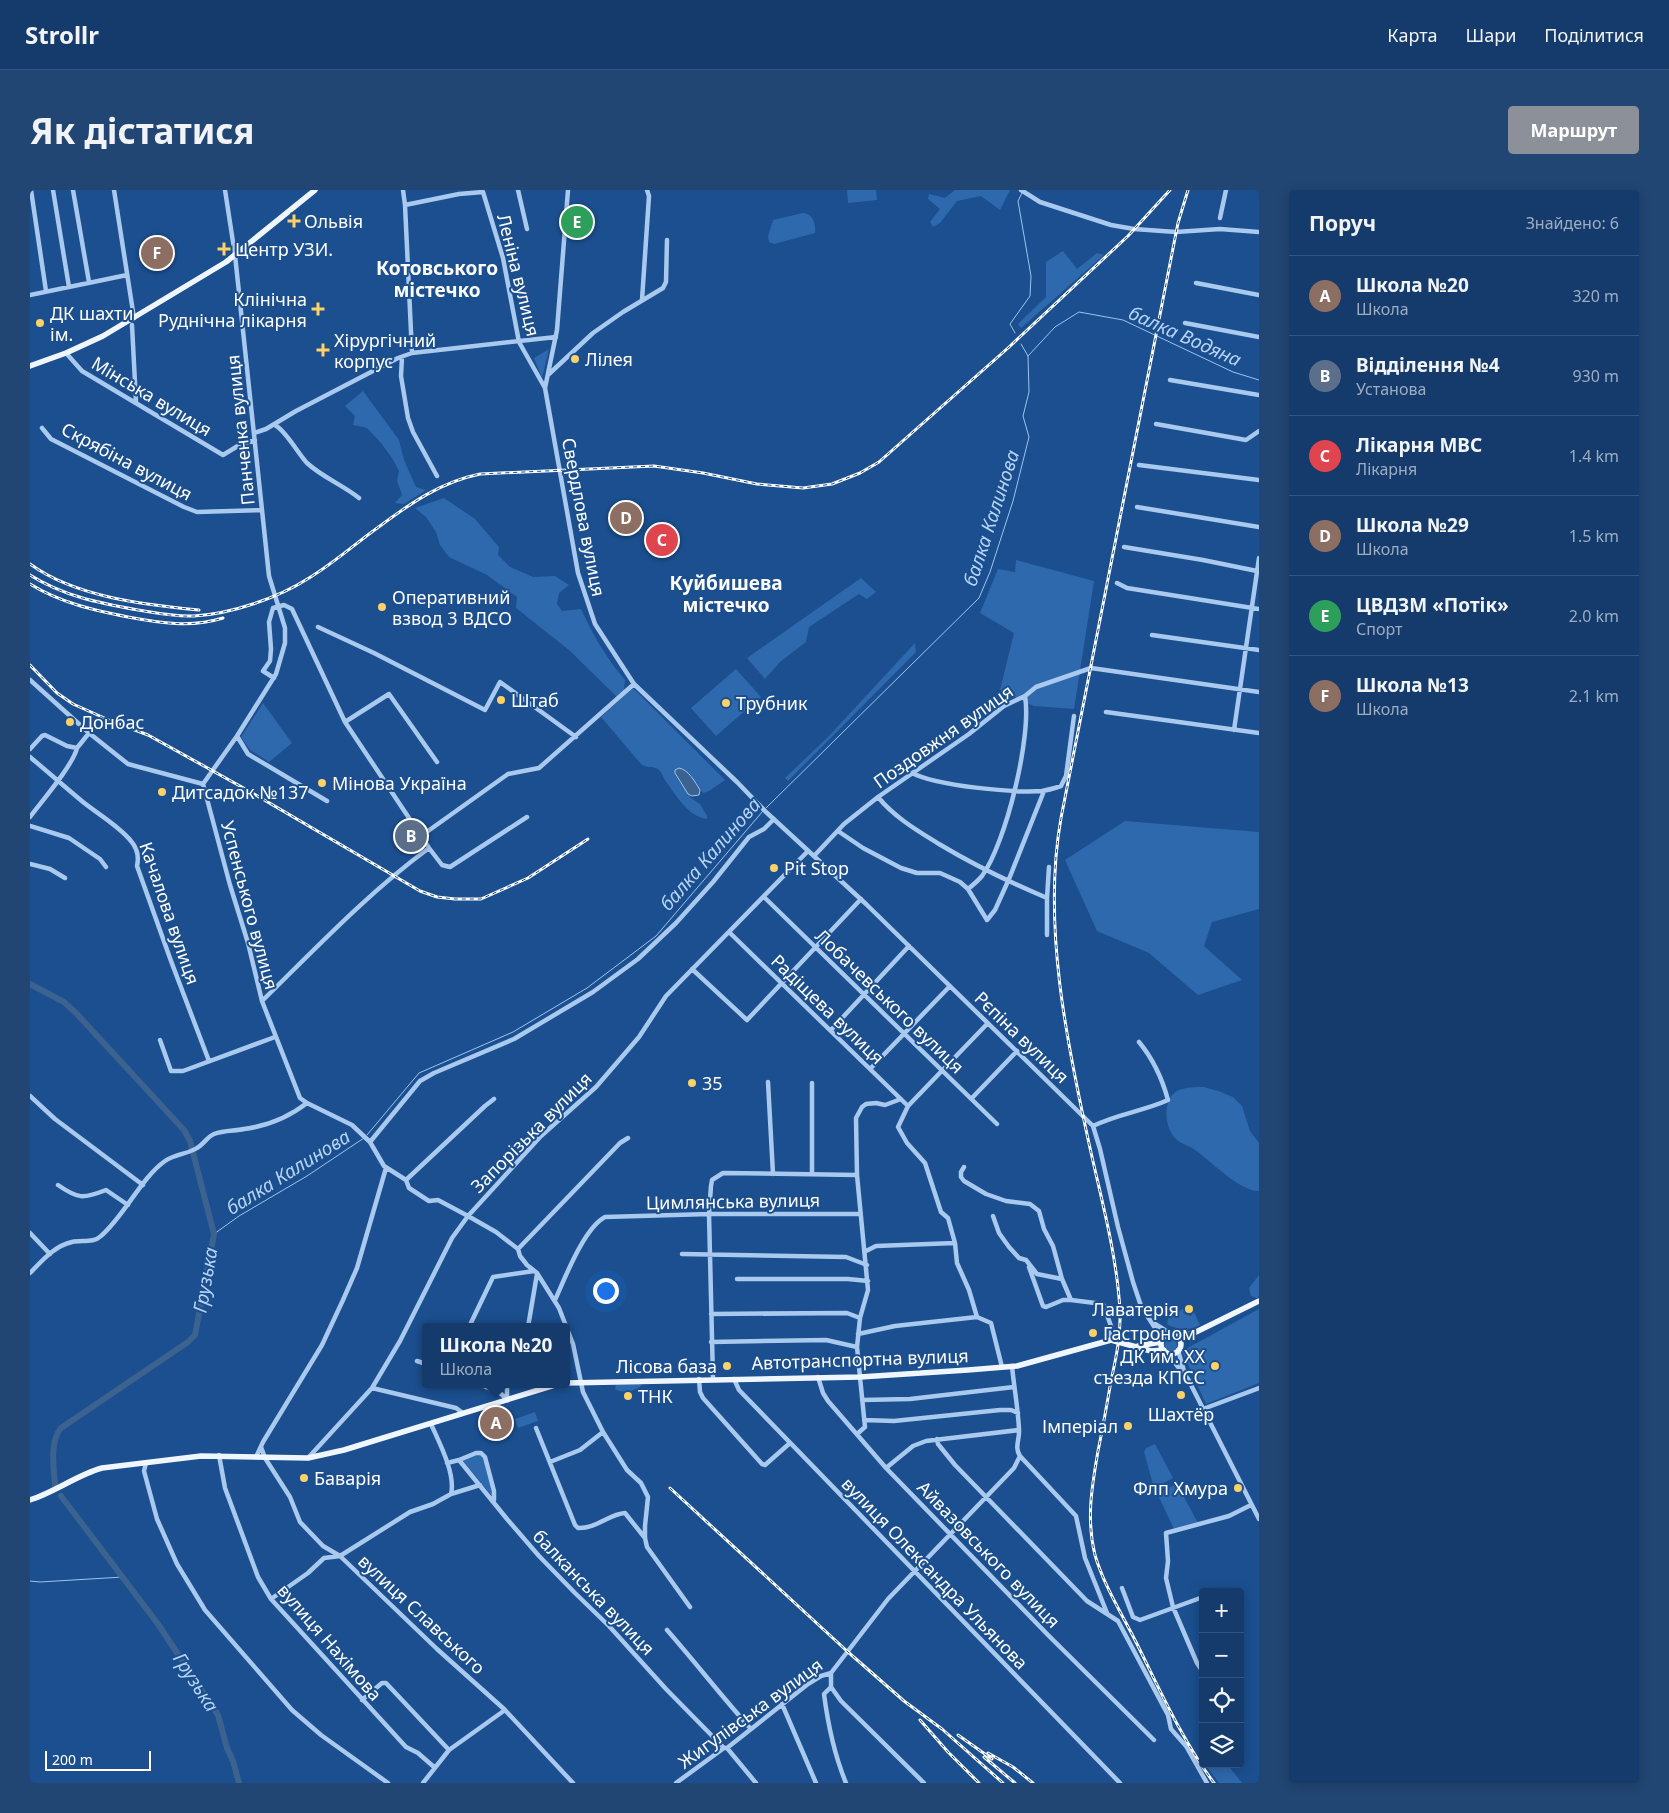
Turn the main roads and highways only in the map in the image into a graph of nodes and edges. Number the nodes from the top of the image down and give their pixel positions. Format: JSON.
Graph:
{"nodes":[{"id":1,"x":315,"y":190,"type":"edge"},
{"id":2,"x":30,"y":366,"type":"edge"},
{"id":3,"x":1259,"y":1300,"type":"edge"},
{"id":4,"x":1173,"y":1334,"type":"junction"},
{"id":5,"x":1192,"y":1334,"type":"junction"},
{"id":6,"x":1162,"y":1340,"type":"junction"},
{"id":7,"x":1136,"y":1347,"type":"junction"},
{"id":8,"x":1179,"y":1348,"type":"junction"},
{"id":9,"x":1165,"y":1351,"type":"junction"},
{"id":10,"x":570,"y":1382,"type":"edge"},
{"id":11,"x":546,"y":1388,"type":"edge"},
{"id":12,"x":30,"y":1500,"type":"edge"}],
"edges":[{"from":1,"to":2,"type":"main road"},
{"from":3,"to":5,"type":"main road"},
{"from":4,"to":5,"type":"main road"},
{"from":4,"to":6,"type":"main road"},
{"from":4,"to":8,"type":"main road"},
{"from":5,"to":8,"type":"main road"},
{"from":6,"to":7,"type":"main road"},
{"from":6,"to":9,"type":"main road"},
{"from":7,"to":9,"type":"main road"},
{"from":7,"to":10,"type":"main road","name":"Автотранспортна вулиця"},
{"from":8,"to":9,"type":"main road"},
{"from":11,"to":12,"type":"main road"}]}
